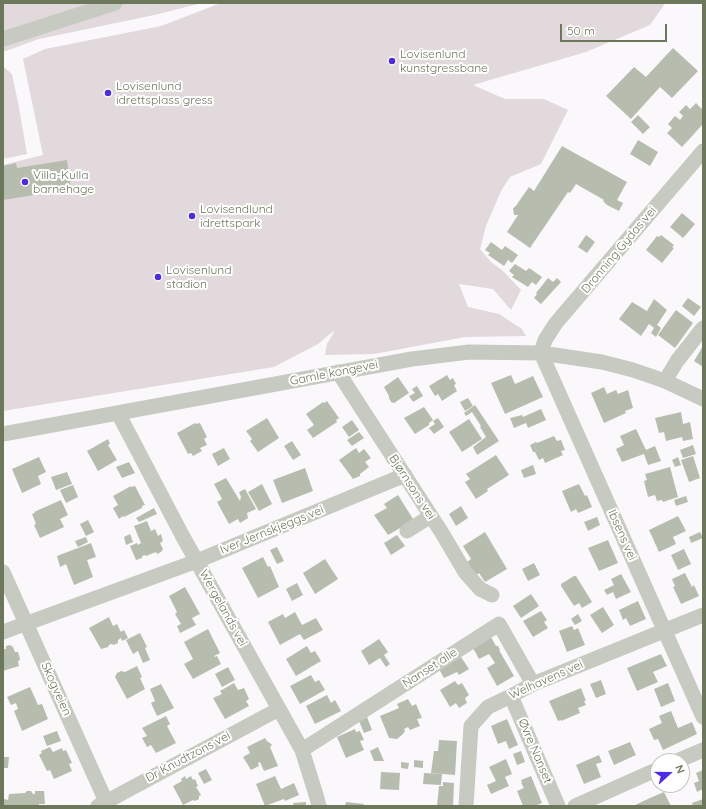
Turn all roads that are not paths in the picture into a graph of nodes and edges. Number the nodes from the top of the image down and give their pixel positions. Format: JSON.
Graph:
{"nodes":[{"id":1,"x":115,"y":3,"type":"edge"},
{"id":2,"x":3,"y":39,"type":"edge"},
{"id":3,"x":703,"y":151,"type":"edge"},
{"id":4,"x":703,"y":328,"type":"edge"},
{"id":5,"x":541,"y":353,"type":"junction"},
{"id":6,"x":338,"y":372,"type":"junction"},
{"id":7,"x":665,"y":381,"type":"junction"},
{"id":8,"x":703,"y":399,"type":"edge"},
{"id":9,"x":118,"y":413,"type":"junction"},
{"id":10,"x":3,"y":434,"type":"edge"},
{"id":11,"x":405,"y":475,"type":"junction"},
{"id":12,"x":431,"y":516,"type":"junction"},
{"id":13,"x":407,"y":531,"type":"dead end"},
{"id":14,"x":197,"y":561,"type":"junction"},
{"id":15,"x":3,"y":572,"type":"edge"},
{"id":16,"x":492,"y":595,"type":"dead end"},
{"id":17,"x":703,"y":614,"type":"edge"},
{"id":18,"x":26,"y":624,"type":"junction"},
{"id":19,"x":665,"y":631,"type":"junction"},
{"id":20,"x":3,"y":632,"type":"edge"},
{"id":21,"x":533,"y":684,"type":"junction"},
{"id":22,"x":511,"y":696,"type":"junction"},
{"id":23,"x":279,"y":709,"type":"junction"},
{"id":24,"x":703,"y":717,"type":"edge"},
{"id":25,"x":302,"y":750,"type":"junction"},
{"id":26,"x":703,"y":750,"type":"edge"},
{"id":27,"x":690,"y":756,"type":"edge"},
{"id":28,"x":650,"y":773,"type":"edge"},
{"id":29,"x":104,"y":805,"type":"edge"},
{"id":30,"x":319,"y":806,"type":"edge"},
{"id":31,"x":466,"y":806,"type":"edge"},
{"id":32,"x":558,"y":806,"type":"edge"},
{"id":33,"x":575,"y":806,"type":"edge"}],
"edges":[{"from":1,"to":2,"type":"street"},
{"from":3,"to":5,"type":"street","name":"Dronning Gydas vei"},
{"from":4,"to":7,"type":"street"},
{"from":5,"to":6,"type":"street","name":"Gamle kongevei"},
{"from":5,"to":7,"type":"street","name":"Gamle kongevei"},
{"from":5,"to":19,"type":"street","name":"Ibsens vei"},
{"from":6,"to":9,"type":"street","name":"Gamle kongevei"},
{"from":6,"to":11,"type":"street","name":"Bjørnsons vei"},
{"from":7,"to":8,"type":"street","name":"Gamle kongevei"},
{"from":9,"to":10,"type":"street","name":"Gamle kongevei"},
{"from":9,"to":14,"type":"street","name":"Wergelands vei"},
{"from":11,"to":12,"type":"street","name":"Bjørnsons vei"},
{"from":11,"to":14,"type":"street","name":"Iver Jernskjeggs vei"},
{"from":12,"to":13,"type":"street"},
{"from":12,"to":16,"type":"street","name":"Bjørnsons vei"},
{"from":14,"to":18,"type":"street","name":"Iver Jernskjeggs vei"},
{"from":14,"to":23,"type":"street","name":"Wergelands vei"},
{"from":15,"to":18,"type":"street","name":"Skogveien"},
{"from":17,"to":19,"type":"street","name":"Welhavens vei"},
{"from":18,"to":20,"type":"street","name":"Iver Jernskjeggs vei"},
{"from":18,"to":29,"type":"street","name":"Skogveien"},
{"from":19,"to":21,"type":"street","name":"Welhavens vei"},
{"from":19,"to":24,"type":"street","name":"Ibsens vei"},
{"from":21,"to":22,"type":"street","name":"Welhavens vei"},
{"from":21,"to":25,"type":"street","name":"Nanset alle"},
{"from":22,"to":31,"type":"street","name":"Welhavens vei"},
{"from":22,"to":32,"type":"street","name":"Øvre Nanset"},
{"from":23,"to":25,"type":"street","name":"Wergelands vei"},
{"from":23,"to":29,"type":"street","name":"Dr Knudtzons vei"},
{"from":25,"to":30,"type":"street","name":"Wergelands vei"},
{"from":26,"to":27,"type":"street"},
{"from":28,"to":33,"type":"street"}]}
